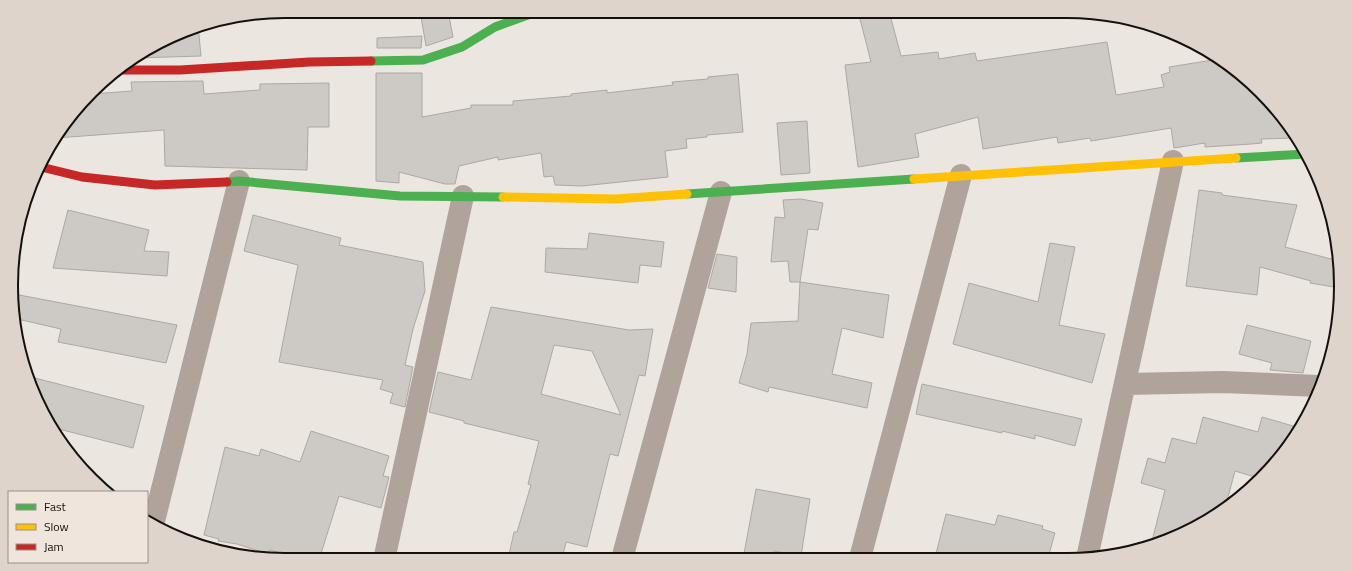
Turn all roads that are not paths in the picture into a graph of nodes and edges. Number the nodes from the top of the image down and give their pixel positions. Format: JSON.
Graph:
{"nodes":[{"id":1,"x":520,"y":18,"type":"edge"},
{"id":2,"x":127,"y":70,"type":"edge"},
{"id":3,"x":1299,"y":154,"type":"edge"},
{"id":4,"x":1173,"y":161,"type":"junction"},
{"id":5,"x":45,"y":168,"type":"edge"},
{"id":6,"x":961,"y":175,"type":"junction"},
{"id":7,"x":238,"y":181,"type":"junction"},
{"id":8,"x":721,"y":192,"type":"junction"},
{"id":9,"x":463,"y":196,"type":"junction"},
{"id":10,"x":1125,"y":384,"type":"junction"},
{"id":11,"x":1315,"y":386,"type":"edge"},
{"id":12,"x":154,"y":518,"type":"edge"},
{"id":13,"x":1088,"y":552,"type":"edge"},
{"id":14,"x":386,"y":553,"type":"edge"},
{"id":15,"x":624,"y":553,"type":"edge"},
{"id":16,"x":861,"y":553,"type":"edge"}],
"edges":[{"from":1,"to":2,"type":"street"},
{"from":3,"to":4,"type":"street"},
{"from":4,"to":6,"type":"street"},
{"from":4,"to":10,"type":"street"},
{"from":5,"to":7,"type":"street"},
{"from":6,"to":8,"type":"street"},
{"from":6,"to":16,"type":"street"},
{"from":7,"to":9,"type":"street"},
{"from":7,"to":12,"type":"street"},
{"from":8,"to":9,"type":"street"},
{"from":8,"to":15,"type":"street"},
{"from":9,"to":14,"type":"street"},
{"from":10,"to":11,"type":"street"},
{"from":10,"to":13,"type":"street"}]}
